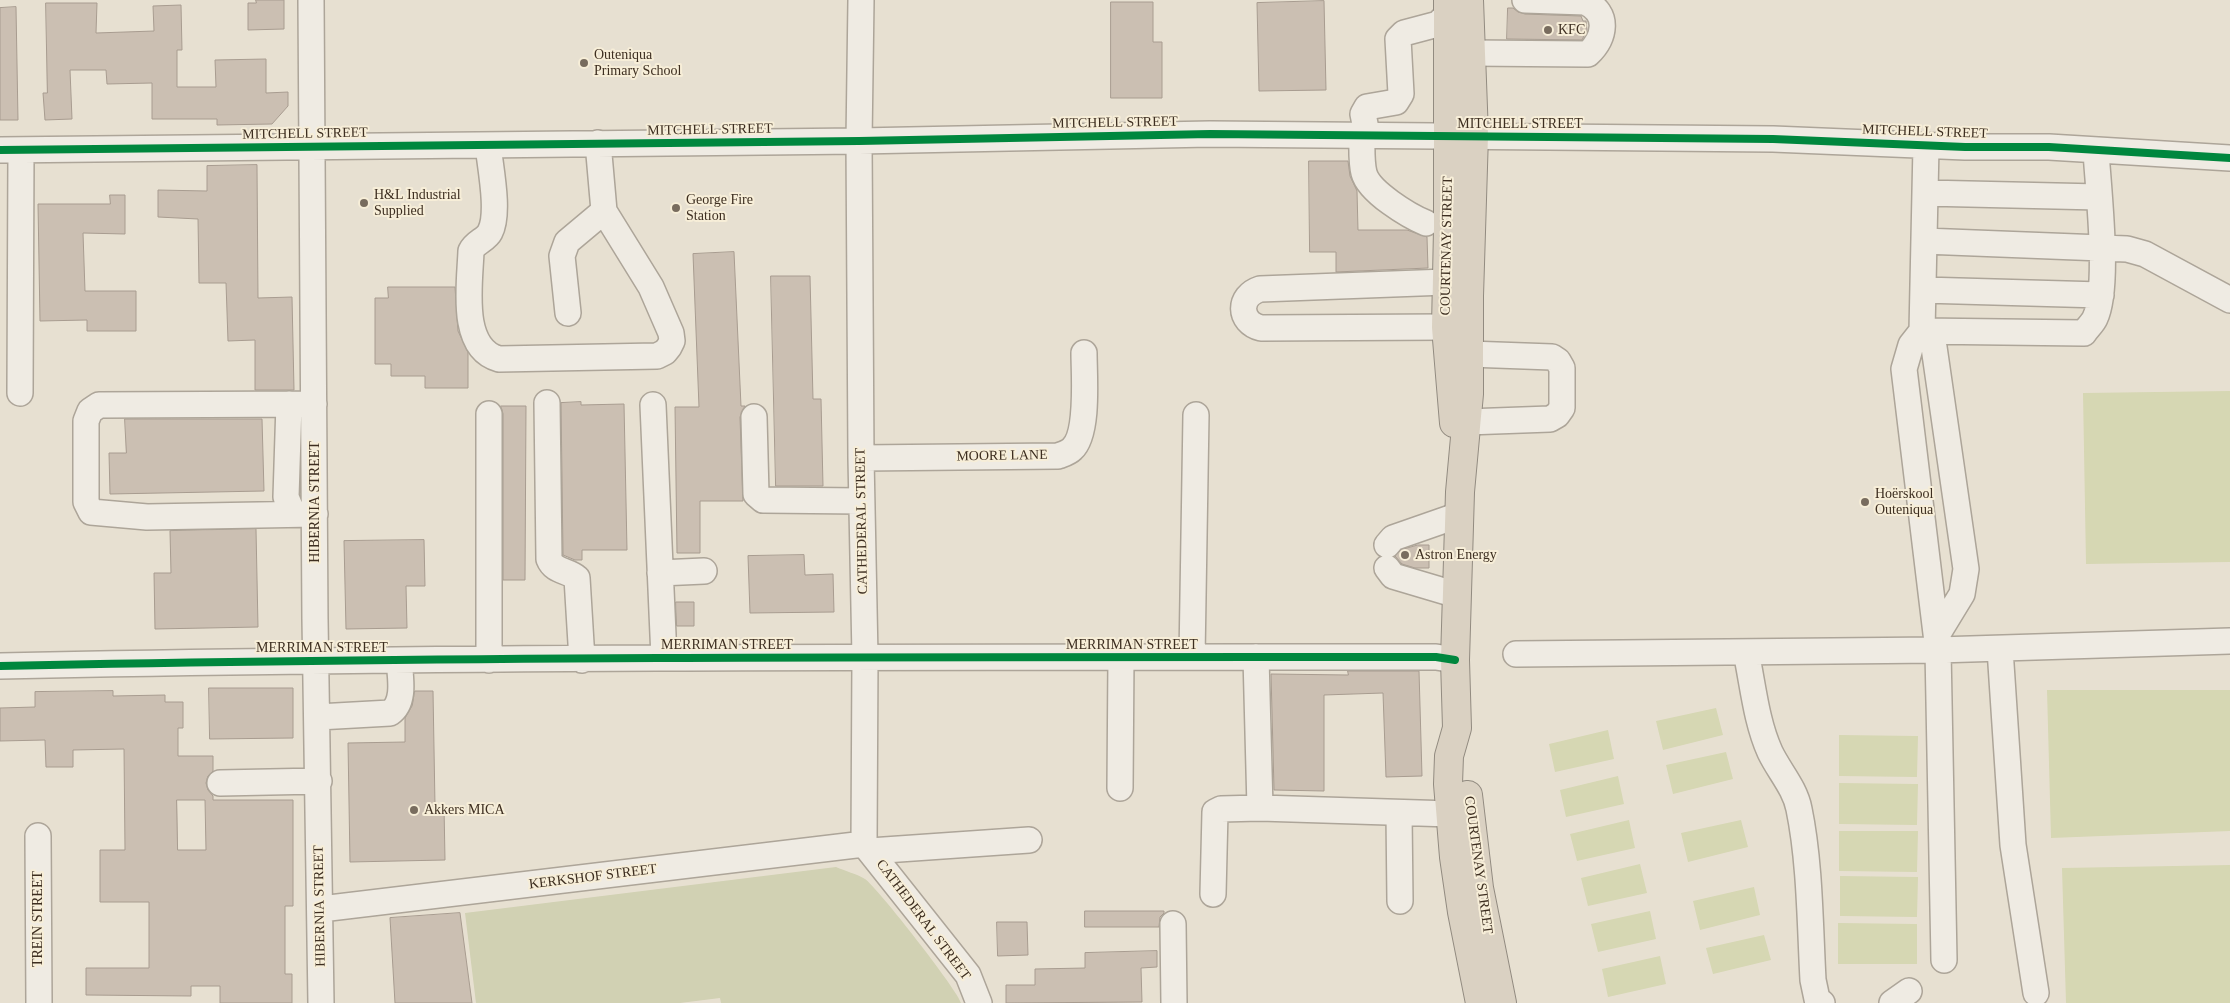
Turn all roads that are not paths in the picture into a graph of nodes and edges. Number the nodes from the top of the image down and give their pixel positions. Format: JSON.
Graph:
{"nodes":[{"id":1,"x":311,"y":0,"type":"edge"},
{"id":2,"x":862,"y":0,"type":"edge"},
{"id":3,"x":1525,"y":0,"type":"edge"},
{"id":4,"x":1455,"y":5,"type":"edge"},
{"id":5,"x":1470,"y":53,"type":"junction"},
{"id":6,"x":1364,"y":134,"type":"junction"},
{"id":7,"x":1461,"y":136,"type":"junction"},
{"id":8,"x":860,"y":141,"type":"junction"},
{"id":9,"x":598,"y":143,"type":"junction"},
{"id":10,"x":488,"y":144,"type":"junction"},
{"id":11,"x":2230,"y":145,"type":"edge"},
{"id":12,"x":312,"y":146,"type":"junction"},
{"id":13,"x":1926,"y":146,"type":"junction"},
{"id":14,"x":11,"y":150,"type":"edge"},
{"id":15,"x":2096,"y":151,"type":"junction"},
{"id":16,"x":2230,"y":158,"type":"edge"},
{"id":17,"x":1925,"y":193,"type":"junction"},
{"id":18,"x":2099,"y":197,"type":"junction"},
{"id":19,"x":604,"y":211,"type":"junction"},
{"id":20,"x":1426,"y":223,"type":"dead end"},
{"id":21,"x":1924,"y":241,"type":"junction"},
{"id":22,"x":2101,"y":249,"type":"junction"},
{"id":23,"x":1446,"y":282,"type":"junction"},
{"id":24,"x":1923,"y":290,"type":"junction"},
{"id":25,"x":2101,"y":295,"type":"junction"},
{"id":26,"x":2230,"y":300,"type":"edge"},
{"id":27,"x":568,"y":313,"type":"dead end"},
{"id":28,"x":1446,"y":327,"type":"junction"},
{"id":29,"x":1922,"y":331,"type":"junction"},
{"id":30,"x":1084,"y":353,"type":"dead end"},
{"id":31,"x":1469,"y":354,"type":"junction"},
{"id":32,"x":20,"y":393,"type":"dead end"},
{"id":33,"x":547,"y":403,"type":"dead end"},
{"id":34,"x":289,"y":404,"type":"junction"},
{"id":35,"x":314,"y":404,"type":"junction"},
{"id":36,"x":653,"y":405,"type":"dead end"},
{"id":37,"x":489,"y":414,"type":"dead end"},
{"id":38,"x":1196,"y":416,"type":"dead end"},
{"id":39,"x":754,"y":417,"type":"dead end"},
{"id":40,"x":1467,"y":422,"type":"junction"},
{"id":41,"x":861,"y":458,"type":"junction"},
{"id":42,"x":862,"y":501,"type":"junction"},
{"id":43,"x":1460,"y":503,"type":"junction"},
{"id":44,"x":304,"y":514,"type":"junction"},
{"id":45,"x":704,"y":571,"type":"dead end"},
{"id":46,"x":660,"y":573,"type":"junction"},
{"id":47,"x":1457,"y":595,"type":"junction"},
{"id":48,"x":2230,"y":641,"type":"edge"},
{"id":49,"x":1938,"y":642,"type":"junction"},
{"id":50,"x":2000,"y":648,"type":"junction"},
{"id":51,"x":1746,"y":652,"type":"junction"},
{"id":52,"x":1516,"y":654,"type":"dead end"},
{"id":53,"x":865,"y":657,"type":"junction"},
{"id":54,"x":1121,"y":657,"type":"junction"},
{"id":55,"x":1192,"y":657,"type":"junction"},
{"id":56,"x":1256,"y":657,"type":"junction"},
{"id":57,"x":664,"y":658,"type":"junction"},
{"id":58,"x":317,"y":659,"type":"junction"},
{"id":59,"x":399,"y":660,"type":"junction"},
{"id":60,"x":489,"y":660,"type":"junction"},
{"id":61,"x":582,"y":660,"type":"junction"},
{"id":62,"x":1455,"y":660,"type":"junction"},
{"id":63,"x":0,"y":666,"type":"edge"},
{"id":64,"x":318,"y":716,"type":"junction"},
{"id":65,"x":1457,"y":728,"type":"junction"},
{"id":66,"x":319,"y":781,"type":"junction"},
{"id":67,"x":220,"y":783,"type":"dead end"},
{"id":68,"x":1120,"y":788,"type":"dead end"},
{"id":69,"x":1260,"y":808,"type":"junction"},
{"id":70,"x":1399,"y":814,"type":"junction"},
{"id":71,"x":1451,"y":814,"type":"junction"},
{"id":72,"x":38,"y":836,"type":"dead end"},
{"id":73,"x":1029,"y":840,"type":"dead end"},
{"id":74,"x":867,"y":848,"type":"junction"},
{"id":75,"x":1213,"y":894,"type":"dead end"},
{"id":76,"x":1400,"y":901,"type":"dead end"},
{"id":77,"x":321,"y":909,"type":"junction"},
{"id":78,"x":1173,"y":924,"type":"dead end"},
{"id":79,"x":1944,"y":960,"type":"dead end"},
{"id":80,"x":2036,"y":993,"type":"dead end"},
{"id":81,"x":39,"y":1003,"type":"edge"},
{"id":82,"x":321,"y":1003,"type":"edge"},
{"id":83,"x":979,"y":1003,"type":"edge"},
{"id":84,"x":1174,"y":1003,"type":"edge"},
{"id":85,"x":1480,"y":1003,"type":"edge"},
{"id":86,"x":1502,"y":1003,"type":"edge"},
{"id":87,"x":1822,"y":1003,"type":"edge"}],
"edges":[{"from":1,"to":12,"type":"street","name":"HIBERNIA STREET"},
{"from":2,"to":8,"type":"street","name":"CATHEDERAL STREET"},
{"from":3,"to":5,"type":"street"},
{"from":4,"to":5,"type":"highway","name":"COURTENAY STREET"},
{"from":4,"to":6,"type":"street"},
{"from":4,"to":7,"type":"highway","name":"COURTENAY STREET"},
{"from":5,"to":7,"type":"highway","name":"COURTENAY STREET"},
{"from":6,"to":7,"type":"street","name":"MITCHELL STREET"},
{"from":6,"to":8,"type":"street","name":"MITCHELL STREET"},
{"from":6,"to":20,"type":"street"},
{"from":7,"to":13,"type":"street","name":"MITCHELL STREET"},
{"from":7,"to":23,"type":"highway","name":"COURTENAY STREET"},
{"from":7,"to":31,"type":"highway","name":"COURTENAY STREET"},
{"from":8,"to":9,"type":"street","name":"MITCHELL STREET"},
{"from":8,"to":41,"type":"street","name":"CATHEDERAL STREET"},
{"from":9,"to":10,"type":"street","name":"MITCHELL STREET"},
{"from":9,"to":19,"type":"street"},
{"from":10,"to":12,"type":"street","name":"MITCHELL STREET"},
{"from":10,"to":19,"type":"street"},
{"from":11,"to":15,"type":"street","name":"MITCHELL STREET"},
{"from":12,"to":14,"type":"street","name":"MITCHELL STREET"},
{"from":12,"to":35,"type":"street","name":"HIBERNIA STREET"},
{"from":13,"to":15,"type":"street","name":"MITCHELL STREET"},
{"from":13,"to":17,"type":"street"},
{"from":14,"to":32,"type":"street"},
{"from":15,"to":16,"type":"street","name":"MITCHELL STREET"},
{"from":15,"to":18,"type":"street"},
{"from":17,"to":18,"type":"street"},
{"from":17,"to":21,"type":"street"},
{"from":18,"to":22,"type":"street"},
{"from":19,"to":27,"type":"street"},
{"from":21,"to":22,"type":"street"},
{"from":21,"to":24,"type":"street"},
{"from":22,"to":25,"type":"street"},
{"from":22,"to":26,"type":"street"},
{"from":23,"to":28,"type":"highway","name":"COURTENAY STREET"},
{"from":23,"to":28,"type":"street"},
{"from":24,"to":25,"type":"street"},
{"from":24,"to":29,"type":"street"},
{"from":25,"to":29,"type":"street"},
{"from":28,"to":43,"type":"highway","name":"COURTENAY STREET"},
{"from":29,"to":49,"type":"street"},
{"from":29,"to":49,"type":"street"},
{"from":30,"to":41,"type":"street","name":"MOORE LANE"},
{"from":31,"to":40,"type":"highway","name":"COURTENAY STREET"},
{"from":31,"to":40,"type":"street"},
{"from":33,"to":61,"type":"street"},
{"from":34,"to":35,"type":"street"},
{"from":34,"to":44,"type":"street"},
{"from":34,"to":44,"type":"street"},
{"from":35,"to":44,"type":"street","name":"HIBERNIA STREET"},
{"from":36,"to":46,"type":"street"},
{"from":37,"to":60,"type":"street"},
{"from":38,"to":55,"type":"street"},
{"from":39,"to":42,"type":"street"},
{"from":40,"to":43,"type":"highway","name":"COURTENAY STREET"},
{"from":41,"to":42,"type":"street","name":"CATHEDERAL STREET"},
{"from":42,"to":53,"type":"street","name":"CATHEDERAL STREET"},
{"from":43,"to":47,"type":"highway","name":"COURTENAY STREET"},
{"from":43,"to":47,"type":"street"},
{"from":44,"to":58,"type":"street","name":"HIBERNIA STREET"},
{"from":45,"to":46,"type":"street"},
{"from":46,"to":57,"type":"street"},
{"from":47,"to":62,"type":"highway","name":"COURTENAY STREET"},
{"from":48,"to":50,"type":"street"},
{"from":49,"to":50,"type":"street"},
{"from":49,"to":51,"type":"street"},
{"from":49,"to":79,"type":"street"},
{"from":50,"to":80,"type":"street"},
{"from":51,"to":52,"type":"street"},
{"from":51,"to":87,"type":"street"},
{"from":53,"to":54,"type":"street","name":"MERRIMAN STREET"},
{"from":53,"to":57,"type":"street","name":"MERRIMAN STREET"},
{"from":53,"to":74,"type":"street","name":"CATHEDERAL STREET"},
{"from":54,"to":55,"type":"street","name":"MERRIMAN STREET"},
{"from":54,"to":68,"type":"street"},
{"from":55,"to":56,"type":"street","name":"MERRIMAN STREET"},
{"from":56,"to":62,"type":"street","name":"MERRIMAN STREET"},
{"from":56,"to":69,"type":"street"},
{"from":57,"to":61,"type":"street","name":"MERRIMAN STREET"},
{"from":58,"to":59,"type":"street","name":"MERRIMAN STREET"},
{"from":58,"to":63,"type":"street","name":"MERRIMAN STREET"},
{"from":58,"to":64,"type":"street","name":"HIBERNIA STREET"},
{"from":59,"to":60,"type":"street","name":"MERRIMAN STREET"},
{"from":59,"to":64,"type":"street"},
{"from":60,"to":61,"type":"street","name":"MERRIMAN STREET"},
{"from":62,"to":65,"type":"highway","name":"COURTENAY STREET"},
{"from":64,"to":66,"type":"street","name":"HIBERNIA STREET"},
{"from":65,"to":71,"type":"highway","name":"COURTENAY STREET"},
{"from":65,"to":86,"type":"highway","name":"COURTENAY STREET"},
{"from":66,"to":67,"type":"street"},
{"from":66,"to":77,"type":"street","name":"HIBERNIA STREET"},
{"from":69,"to":70,"type":"street"},
{"from":69,"to":75,"type":"street"},
{"from":70,"to":71,"type":"street"},
{"from":70,"to":76,"type":"street"},
{"from":71,"to":85,"type":"highway","name":"COURTENAY STREET"},
{"from":72,"to":81,"type":"street","name":"TREIN STREET"},
{"from":73,"to":74,"type":"street","name":"KERKSHOF STREET"},
{"from":74,"to":77,"type":"street","name":"KERKSHOF STREET"},
{"from":74,"to":83,"type":"street","name":"CATHEDERAL STREET"},
{"from":77,"to":82,"type":"street","name":"HIBERNIA STREET"},
{"from":78,"to":84,"type":"street"}]}
